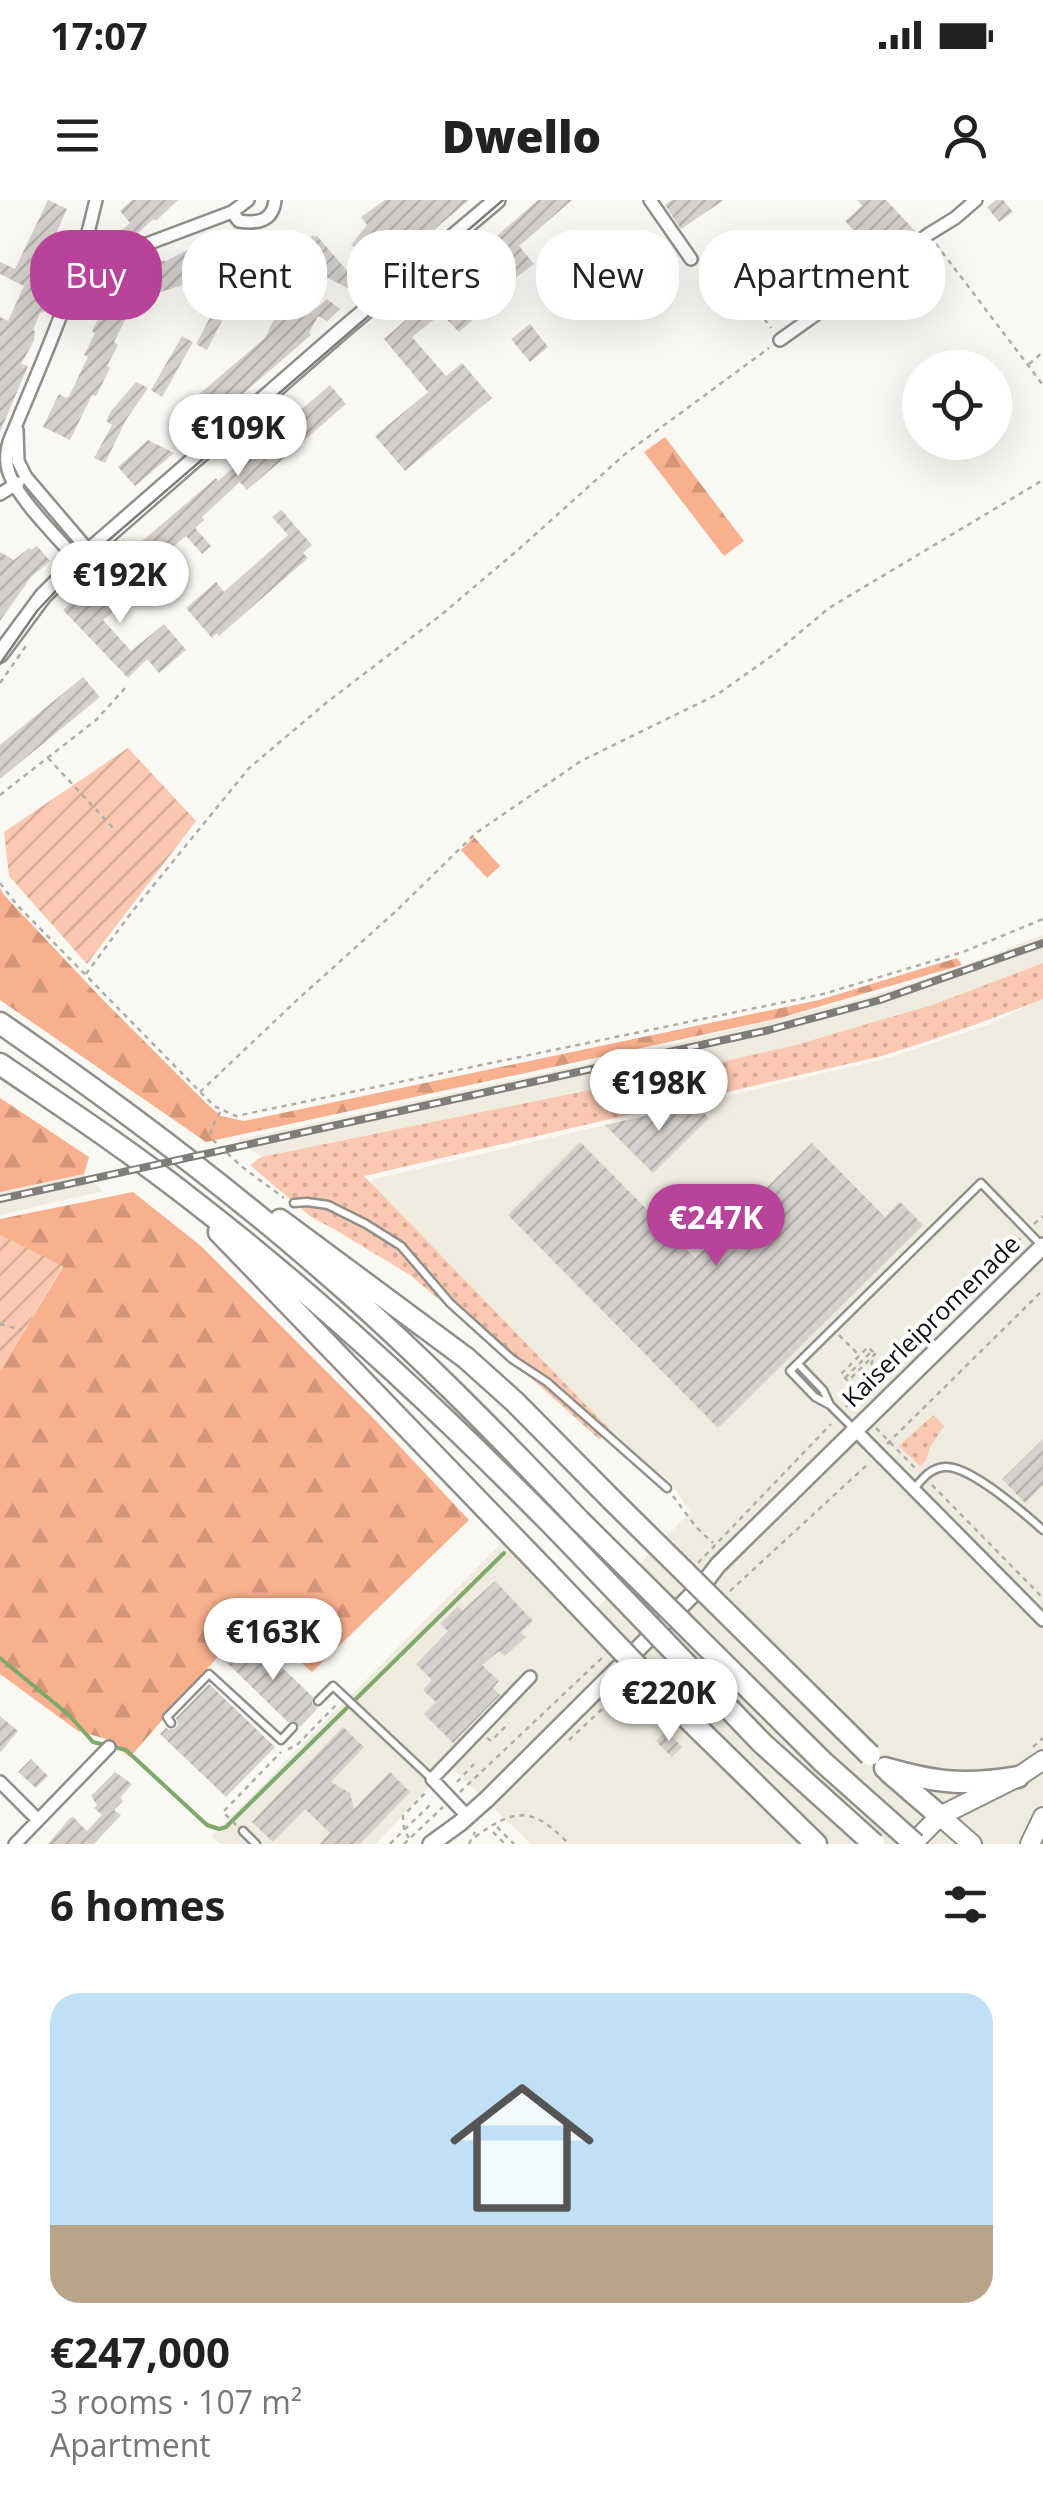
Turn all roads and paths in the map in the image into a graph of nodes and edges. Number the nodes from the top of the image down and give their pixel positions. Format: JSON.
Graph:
{"nodes":[{"id":1,"x":96,"y":200,"type":"edge"},
{"id":2,"x":248,"y":200,"type":"edge"},
{"id":3,"x":275,"y":200,"type":"edge"},
{"id":4,"x":497,"y":200,"type":"edge"},
{"id":5,"x":650,"y":200,"type":"edge"},
{"id":6,"x":976,"y":200,"type":"edge"},
{"id":7,"x":232,"y":212,"type":"junction"},
{"id":8,"x":90,"y":230,"type":"edge"},
{"id":9,"x":936,"y":230,"type":"edge"},
{"id":10,"x":162,"y":238,"type":"edge"},
{"id":11,"x":945,"y":255,"type":"edge"},
{"id":12,"x":691,"y":260,"type":"joint"},
{"id":13,"x":60,"y":320,"type":"edge"},
{"id":14,"x":808,"y":320,"type":"edge"},
{"id":15,"x":780,"y":340,"type":"junction"},
{"id":16,"x":1043,"y":352,"type":"edge"},
{"id":17,"x":1028,"y":365,"type":"junction"},
{"id":18,"x":1043,"y":386,"type":"edge"},
{"id":19,"x":1043,"y":480,"type":"edge"},
{"id":20,"x":20,"y":481,"type":"junction"},
{"id":21,"x":0,"y":494,"type":"edge"},
{"id":22,"x":84,"y":556,"type":"junction"},
{"id":23,"x":34,"y":634,"type":"dead end"},
{"id":24,"x":0,"y":654,"type":"edge"},
{"id":25,"x":0,"y":683,"type":"edge"},
{"id":26,"x":126,"y":687,"type":"dead end"},
{"id":27,"x":48,"y":757,"type":"junction"},
{"id":28,"x":0,"y":795,"type":"edge"},
{"id":29,"x":116,"y":830,"type":"dead end"},
{"id":30,"x":0,"y":883,"type":"edge"},
{"id":31,"x":1043,"y":920,"type":"edge"},
{"id":32,"x":85,"y":975,"type":"junction"},
{"id":33,"x":0,"y":1023,"type":"edge"},
{"id":34,"x":0,"y":1064,"type":"edge"},
{"id":35,"x":200,"y":1092,"type":"junction"},
{"id":36,"x":220,"y":1110,"type":"junction"},
{"id":37,"x":206,"y":1175,"type":"junction"},
{"id":38,"x":188,"y":1196,"type":"junction"},
{"id":39,"x":294,"y":1203,"type":"joint"},
{"id":40,"x":1043,"y":1216,"type":"edge"},
{"id":41,"x":1037,"y":1222,"type":"junction"},
{"id":42,"x":1043,"y":1228,"type":"edge"},
{"id":43,"x":1027,"y":1232,"type":"junction"},
{"id":44,"x":1043,"y":1247,"type":"edge"},
{"id":45,"x":1043,"y":1290,"type":"edge"},
{"id":46,"x":0,"y":1324,"type":"edge"},
{"id":47,"x":22,"y":1330,"type":"dead end"},
{"id":48,"x":834,"y":1330,"type":"junction"},
{"id":49,"x":873,"y":1352,"type":"junction"},
{"id":50,"x":860,"y":1355,"type":"junction"},
{"id":51,"x":798,"y":1364,"type":"junction"},
{"id":52,"x":850,"y":1402,"type":"junction"},
{"id":53,"x":830,"y":1405,"type":"junction"},
{"id":54,"x":858,"y":1411,"type":"dead end"},
{"id":55,"x":828,"y":1428,"type":"dead end"},
{"id":56,"x":855,"y":1430,"type":"junction"},
{"id":57,"x":880,"y":1432,"type":"dead end"},
{"id":58,"x":890,"y":1442,"type":"junction"},
{"id":59,"x":924,"y":1476,"type":"junction"},
{"id":60,"x":667,"y":1488,"type":"joint"},
{"id":61,"x":914,"y":1490,"type":"junction"},
{"id":62,"x":1043,"y":1530,"type":"edge"},
{"id":63,"x":714,"y":1544,"type":"junction"},
{"id":64,"x":688,"y":1573,"type":"dead end"},
{"id":65,"x":1043,"y":1598,"type":"edge"},
{"id":66,"x":1043,"y":1620,"type":"edge"},
{"id":67,"x":602,"y":1658,"type":"dead end"},
{"id":68,"x":530,"y":1677,"type":"dead end"},
{"id":69,"x":348,"y":1700,"type":"junction"},
{"id":70,"x":318,"y":1701,"type":"dead end"},
{"id":71,"x":503,"y":1717,"type":"dead end"},
{"id":72,"x":171,"y":1722,"type":"dead end"},
{"id":73,"x":509,"y":1723,"type":"junction"},
{"id":74,"x":293,"y":1727,"type":"dead end"},
{"id":75,"x":516,"y":1730,"type":"dead end"},
{"id":76,"x":499,"y":1733,"type":"dead end"},
{"id":77,"x":109,"y":1746,"type":"dead end"},
{"id":78,"x":1043,"y":1760,"type":"edge"},
{"id":79,"x":877,"y":1761,"type":"junction"},
{"id":80,"x":474,"y":1764,"type":"dead end"},
{"id":81,"x":1018,"y":1777,"type":"junction"},
{"id":82,"x":434,"y":1781,"type":"junction"},
{"id":83,"x":0,"y":1782,"type":"edge"},
{"id":84,"x":457,"y":1782,"type":"dead end"},
{"id":85,"x":430,"y":1805,"type":"dead end"},
{"id":86,"x":461,"y":1809,"type":"junction"},
{"id":87,"x":940,"y":1816,"type":"junction"},
{"id":88,"x":1043,"y":1817,"type":"edge"},
{"id":89,"x":38,"y":1820,"type":"junction"},
{"id":90,"x":497,"y":1827,"type":"dead end"},
{"id":91,"x":240,"y":1829,"type":"joint"},
{"id":92,"x":404,"y":1830,"type":"junction"},
{"id":93,"x":493,"y":1832,"type":"dead end"},
{"id":94,"x":410,"y":1839,"type":"junction"},
{"id":95,"x":15,"y":1844,"type":"edge"},
{"id":96,"x":256,"y":1844,"type":"edge"},
{"id":97,"x":390,"y":1844,"type":"edge"},
{"id":98,"x":404,"y":1844,"type":"edge"},
{"id":99,"x":430,"y":1844,"type":"edge"},
{"id":100,"x":468,"y":1844,"type":"edge"},
{"id":101,"x":505,"y":1844,"type":"edge"},
{"id":102,"x":514,"y":1844,"type":"edge"},
{"id":103,"x":568,"y":1844,"type":"edge"},
{"id":104,"x":816,"y":1844,"type":"edge"},
{"id":105,"x":874,"y":1844,"type":"edge"},
{"id":106,"x":914,"y":1844,"type":"edge"},
{"id":107,"x":972,"y":1844,"type":"edge"},
{"id":108,"x":1030,"y":1844,"type":"edge"}],
"edges":[{"from":1,"to":8,"type":"street"},
{"from":2,"to":7,"type":"street"},
{"from":3,"to":7,"type":"street"},
{"from":4,"to":22,"type":"main road"},
{"from":5,"to":12,"type":"street"},
{"from":6,"to":9,"type":"street"},
{"from":7,"to":10,"type":"street"},
{"from":11,"to":17,"type":"path"},
{"from":12,"to":15,"type":"path"},
{"from":13,"to":20,"type":"street"},
{"from":14,"to":15,"type":"street"},
{"from":15,"to":32,"type":"path"},
{"from":16,"to":17,"type":"path"},
{"from":17,"to":18,"type":"path"},
{"from":19,"to":35,"type":"path"},
{"from":20,"to":21,"type":"street"},
{"from":20,"to":22,"type":"street"},
{"from":22,"to":24,"type":"main road"},
{"from":23,"to":25,"type":"path"},
{"from":26,"to":27,"type":"path"},
{"from":27,"to":28,"type":"path"},
{"from":27,"to":29,"type":"path"},
{"from":30,"to":32,"type":"path"},
{"from":31,"to":36,"type":"path"},
{"from":32,"to":35,"type":"path"},
{"from":33,"to":37,"type":"highway"},
{"from":34,"to":38,"type":"highway"},
{"from":35,"to":36,"type":"path"},
{"from":36,"to":39,"type":"path"},
{"from":37,"to":79,"type":"highway","bridge":true},
{"from":37,"to":106,"type":"highway","bridge":true},
{"from":38,"to":104,"type":"highway","bridge":true},
{"from":38,"to":105,"type":"highway","bridge":true},
{"from":39,"to":60,"type":"lane"},
{"from":40,"to":41,"type":"path"},
{"from":41,"to":42,"type":"path"},
{"from":41,"to":43,"type":"path"},
{"from":43,"to":44,"type":"lane"},
{"from":43,"to":48,"type":"lane"},
{"from":43,"to":52,"type":"path"},
{"from":44,"to":56,"type":"main road","name":"Kaiserleipromenade"},
{"from":45,"to":58,"type":"path"},
{"from":46,"to":47,"type":"path"},
{"from":48,"to":50,"type":"path"},
{"from":48,"to":51,"type":"lane"},
{"from":49,"to":50,"type":"path"},
{"from":49,"to":50,"type":"path"},
{"from":49,"to":52,"type":"path"},
{"from":51,"to":53,"type":"lane"},
{"from":51,"to":53,"type":"lane"},
{"from":52,"to":54,"type":"path"},
{"from":53,"to":56,"type":"lane"},
{"from":55,"to":63,"type":"path"},
{"from":56,"to":61,"type":"street"},
{"from":56,"to":86,"type":"main road","name":"Kaiserleipromenade"},
{"from":57,"to":58,"type":"path"},
{"from":58,"to":59,"type":"path"},
{"from":59,"to":61,"type":"lane"},
{"from":59,"to":62,"type":"lane"},
{"from":59,"to":65,"type":"path"},
{"from":60,"to":63,"type":"path"},
{"from":61,"to":66,"type":"street"},
{"from":63,"to":64,"type":"path"},
{"from":67,"to":86,"type":"path"},
{"from":68,"to":82,"type":"street"},
{"from":69,"to":70,"type":"lane"},
{"from":69,"to":82,"type":"lane"},
{"from":69,"to":91,"type":"path"},
{"from":71,"to":73,"type":"path"},
{"from":72,"to":74,"type":"lane"},
{"from":73,"to":75,"type":"path"},
{"from":73,"to":76,"type":"path"},
{"from":77,"to":89,"type":"street"},
{"from":78,"to":81,"type":"main road"},
{"from":79,"to":81,"type":"highway"},
{"from":79,"to":87,"type":"highway"},
{"from":80,"to":84,"type":"path"},
{"from":81,"to":87,"type":"main road"},
{"from":82,"to":86,"type":"street"},
{"from":82,"to":92,"type":"path"},
{"from":83,"to":89,"type":"street"},
{"from":85,"to":92,"type":"path"},
{"from":86,"to":94,"type":"path"},
{"from":86,"to":99,"type":"main road","name":"Kaiserleipromenade"},
{"from":87,"to":106,"type":"main road"},
{"from":87,"to":107,"type":"main road"},
{"from":88,"to":108,"type":"main road"},
{"from":89,"to":95,"type":"street"},
{"from":90,"to":102,"type":"path"},
{"from":91,"to":96,"type":"lane"},
{"from":92,"to":94,"type":"path"},
{"from":92,"to":97,"type":"path"},
{"from":93,"to":101,"type":"path"},
{"from":94,"to":98,"type":"path"},
{"from":100,"to":103,"type":"path"}]}
